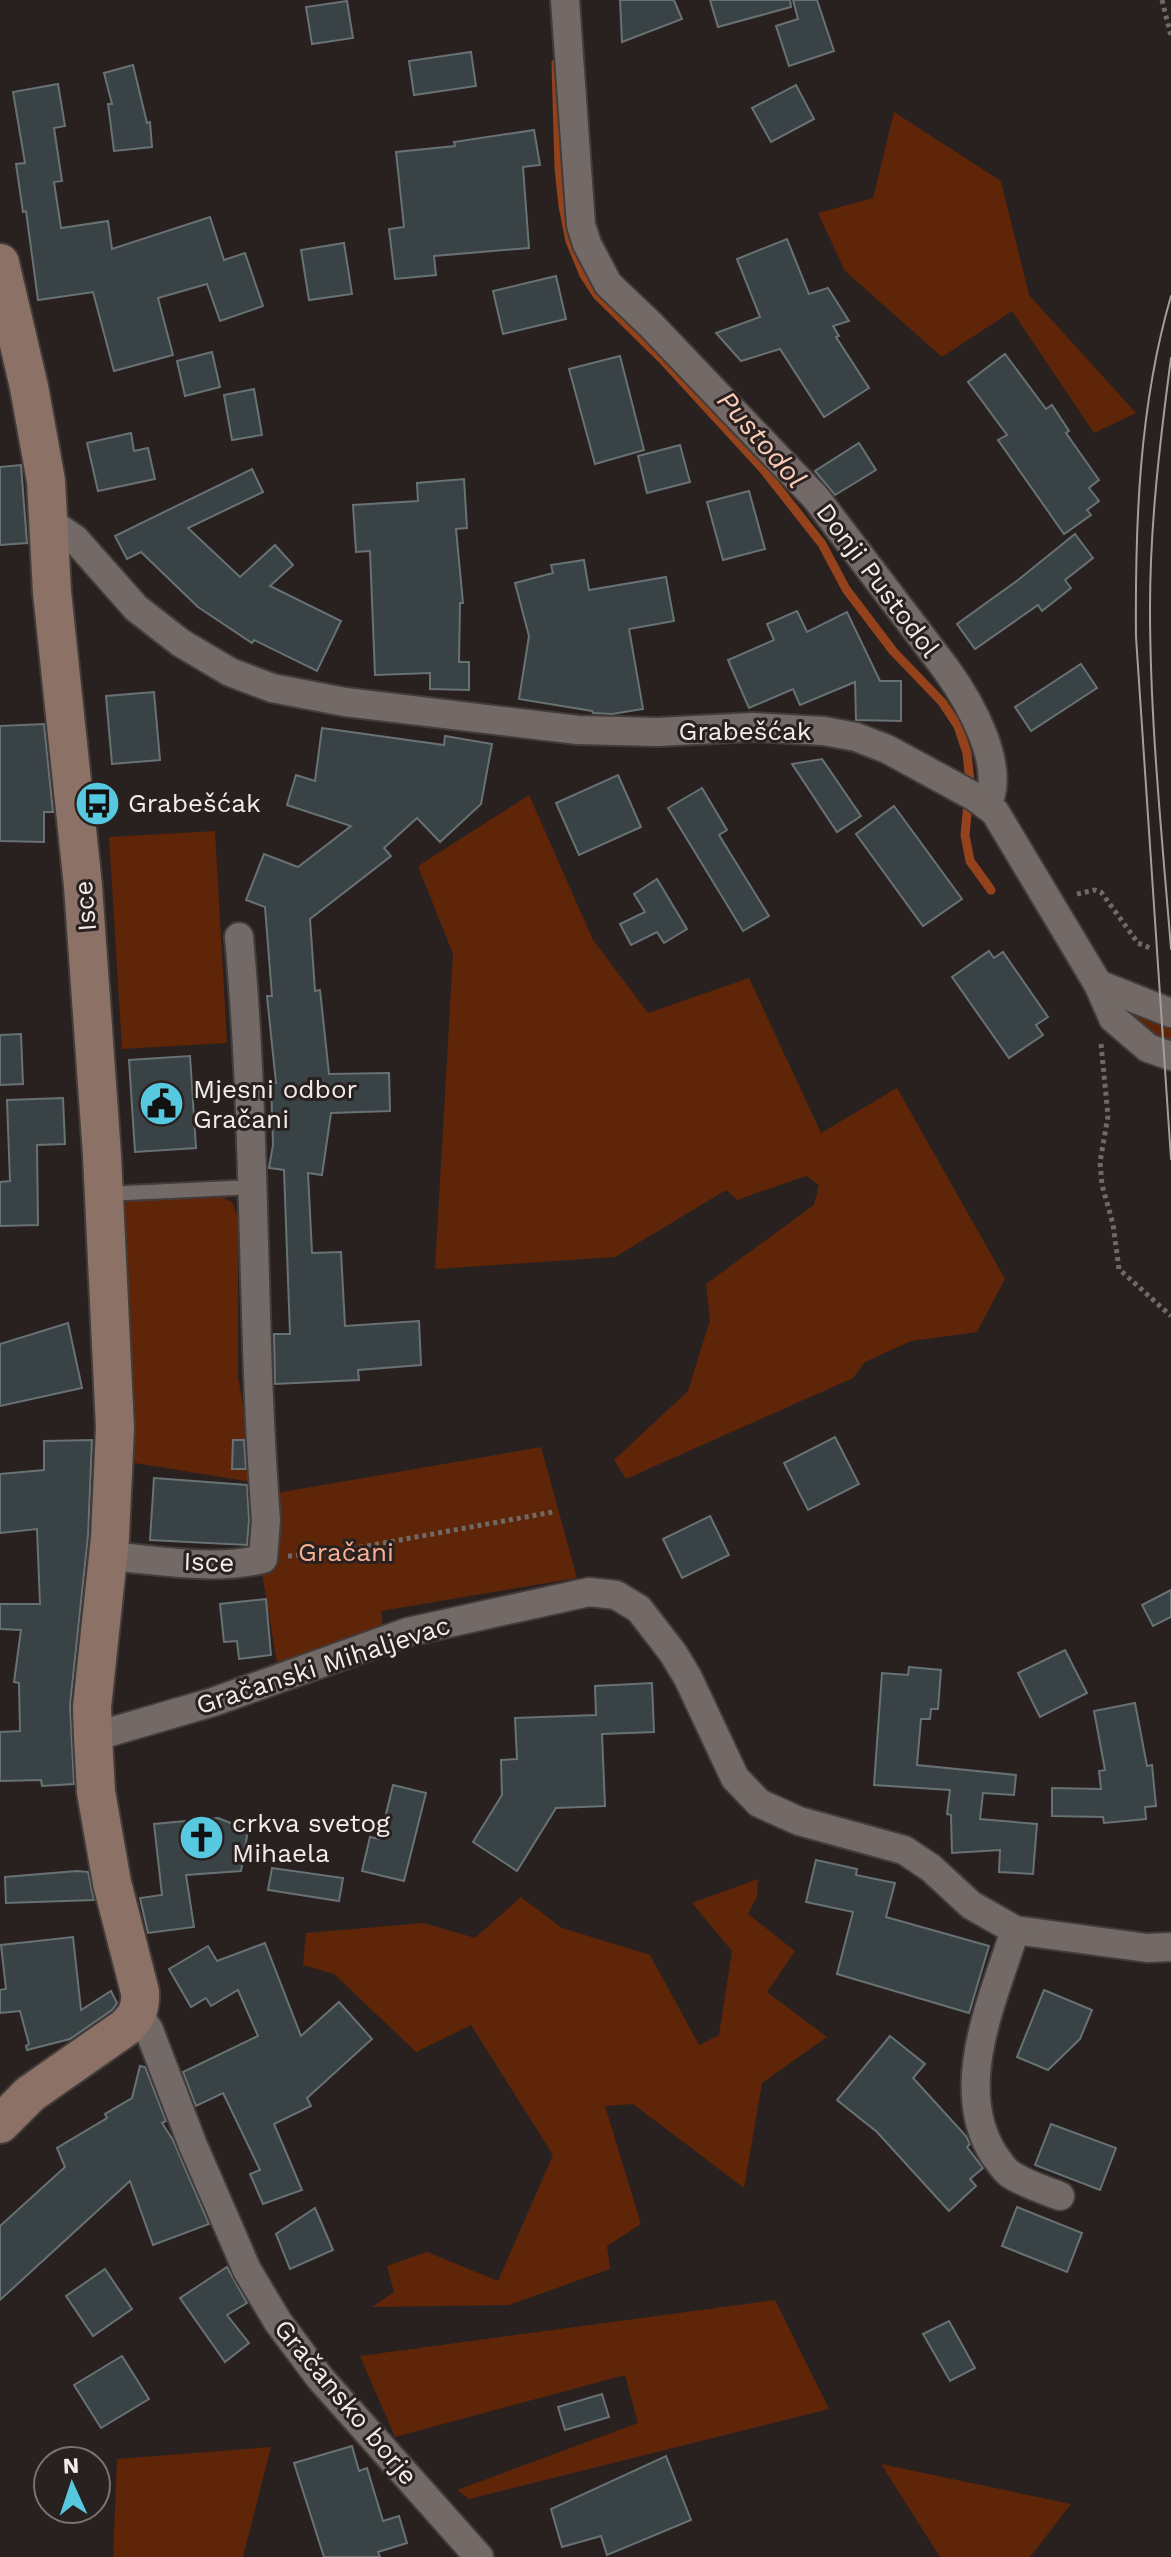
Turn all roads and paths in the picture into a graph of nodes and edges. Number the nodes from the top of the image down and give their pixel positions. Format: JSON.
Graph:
{"nodes":[{"id":1,"x":565,"y":0,"type":"edge"},
{"id":2,"x":1162,"y":0,"type":"edge"},
{"id":3,"x":1171,"y":36,"type":"edge"},
{"id":4,"x":0,"y":263,"type":"edge"},
{"id":5,"x":50,"y":522,"type":"junction"},
{"id":6,"x":972,"y":796,"type":"junction"},
{"id":7,"x":1044,"y":895,"type":"junction"},
{"id":8,"x":239,"y":937,"type":"dead end"},
{"id":9,"x":1150,"y":948,"type":"dead end"},
{"id":10,"x":1102,"y":994,"type":"junction"},
{"id":11,"x":1171,"y":1013,"type":"edge"},
{"id":12,"x":1171,"y":1056,"type":"edge"},
{"id":13,"x":254,"y":1187,"type":"junction"},
{"id":14,"x":104,"y":1194,"type":"junction"},
{"id":15,"x":1171,"y":1316,"type":"edge"},
{"id":16,"x":553,"y":1512,"type":"dead end"},
{"id":17,"x":108,"y":1556,"type":"junction"},
{"id":18,"x":263,"y":1559,"type":"junction"},
{"id":19,"x":93,"y":1737,"type":"junction"},
{"id":20,"x":1015,"y":1930,"type":"junction"},
{"id":21,"x":1171,"y":1947,"type":"edge"},
{"id":22,"x":138,"y":2014,"type":"junction"},
{"id":23,"x":0,"y":2124,"type":"edge"},
{"id":24,"x":1060,"y":2196,"type":"dead end"},
{"id":25,"x":479,"y":2557,"type":"edge"}],
"edges":[{"from":1,"to":6,"type":"street","name":"Donji Pustodol"},
{"from":2,"to":3,"type":"path"},
{"from":4,"to":5,"type":"street","name":"Isce"},
{"from":5,"to":6,"type":"street","name":"Grabešćak"},
{"from":5,"to":14,"type":"street","name":"Isce"},
{"from":6,"to":7,"type":"street","name":"Grabešćak"},
{"from":7,"to":9,"type":"path"},
{"from":7,"to":10,"type":"street","name":"Grabešćak"},
{"from":8,"to":13,"type":"street","name":"Isce"},
{"from":10,"to":11,"type":"street"},
{"from":10,"to":12,"type":"street","name":"Grabešćak"},
{"from":10,"to":15,"type":"path"},
{"from":13,"to":14,"type":"lane"},
{"from":13,"to":18,"type":"street","name":"Isce"},
{"from":14,"to":17,"type":"street","name":"Isce"},
{"from":16,"to":18,"type":"path"},
{"from":17,"to":18,"type":"street","name":"Isce"},
{"from":17,"to":19,"type":"street","name":"Isce"},
{"from":19,"to":20,"type":"street","name":"Gračanski Mihaljevac"},
{"from":19,"to":22,"type":"street","name":"Isce"},
{"from":20,"to":21,"type":"street","name":"Gračanski Mihaljevac"},
{"from":20,"to":24,"type":"street"},
{"from":22,"to":23,"type":"street"},
{"from":22,"to":25,"type":"street","name":"Gračansko borje"}]}
